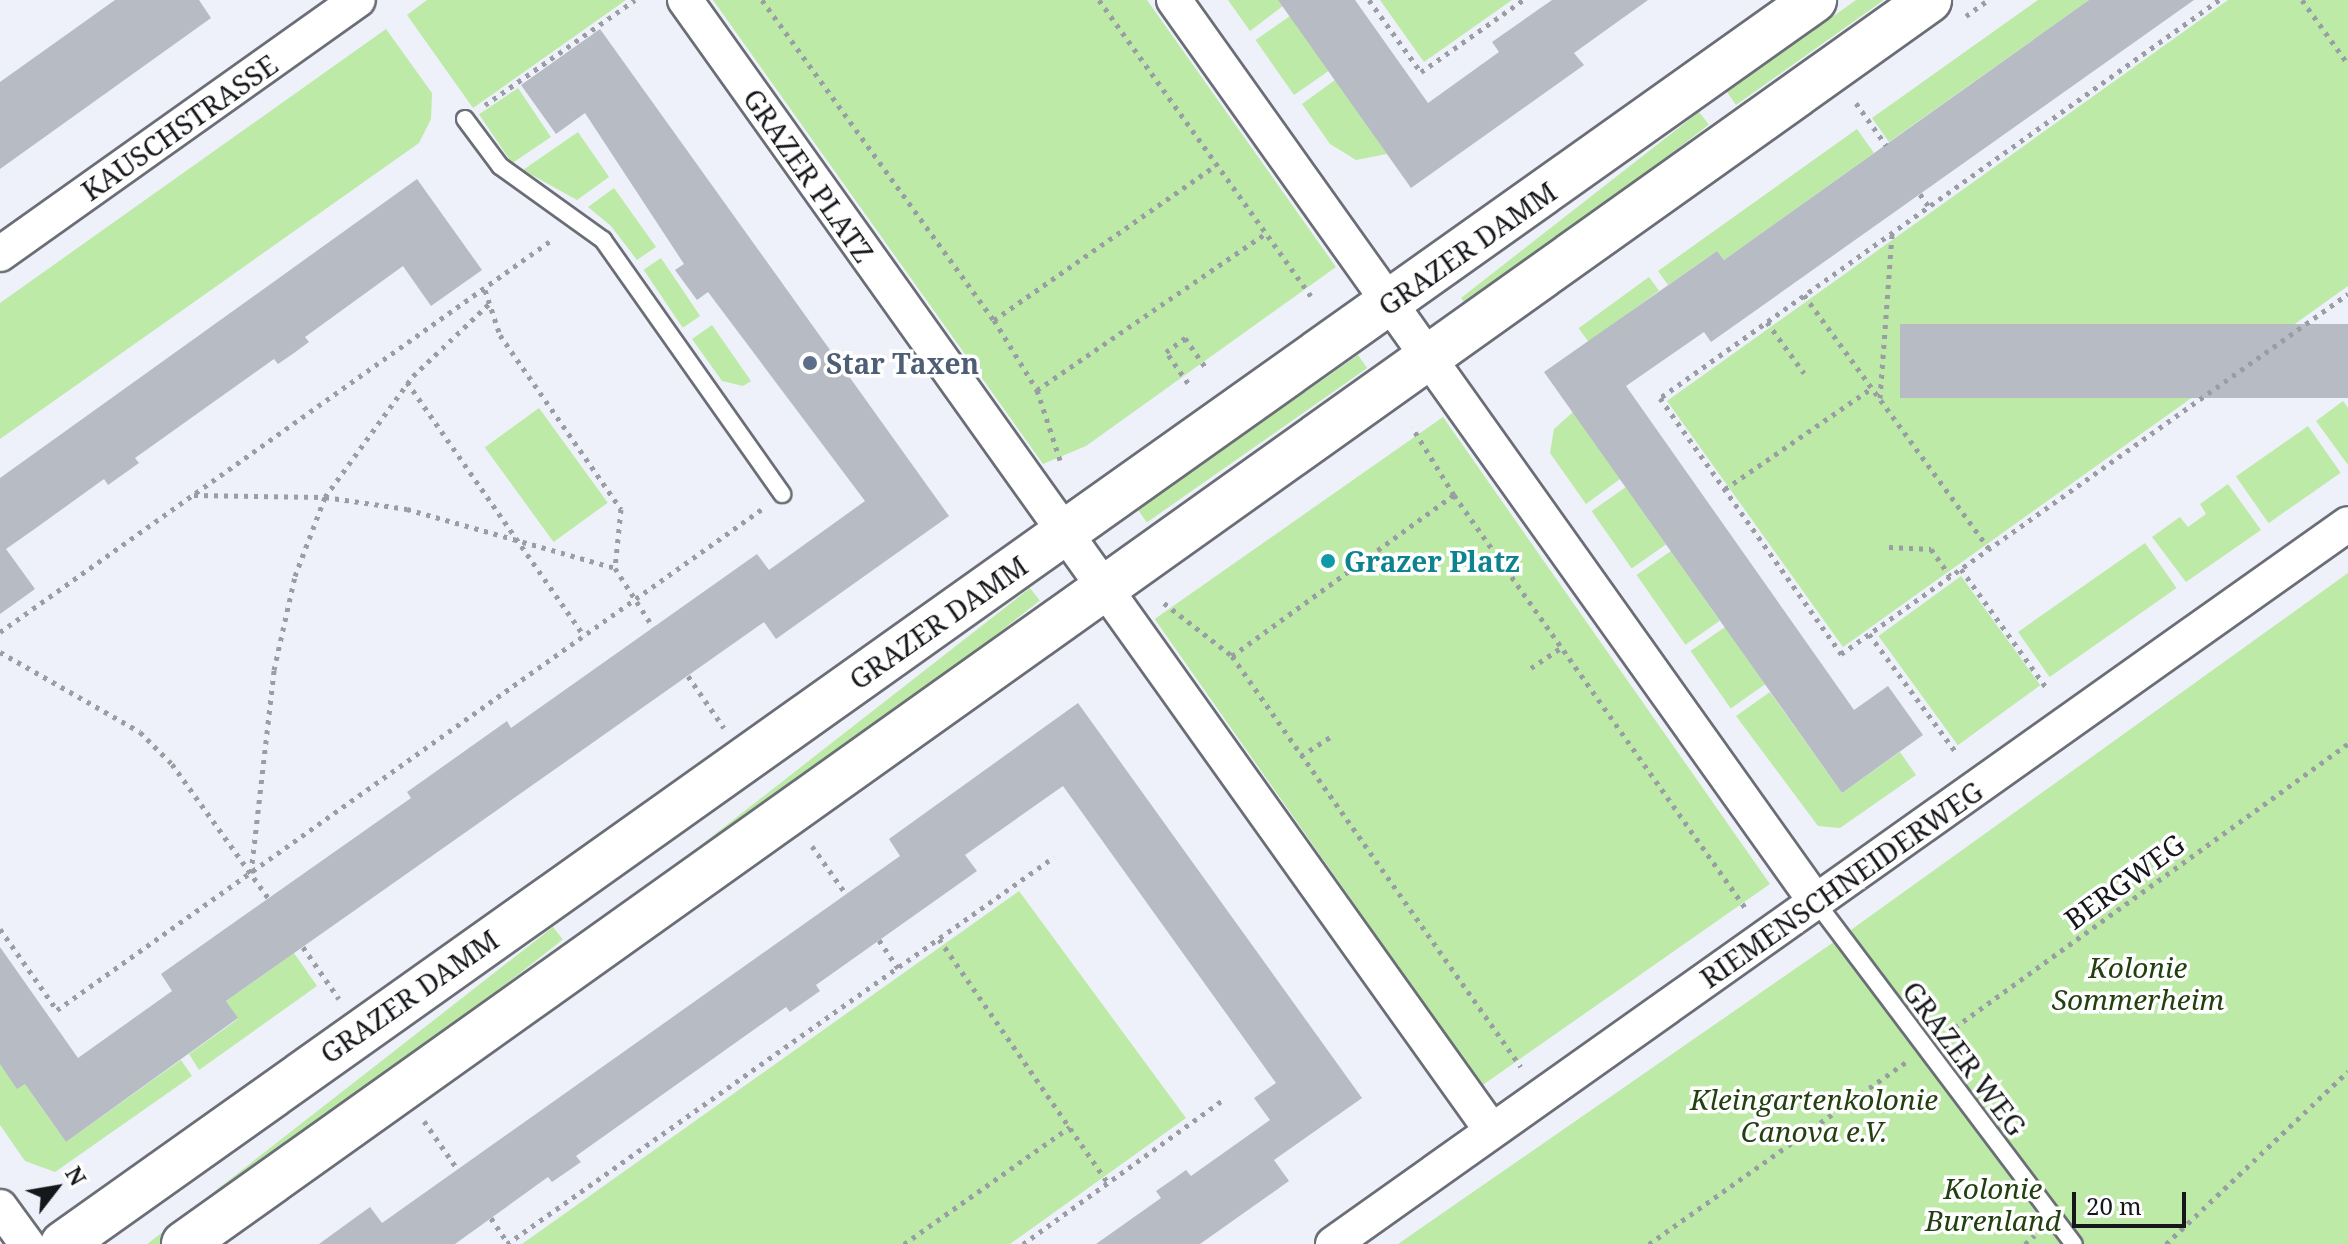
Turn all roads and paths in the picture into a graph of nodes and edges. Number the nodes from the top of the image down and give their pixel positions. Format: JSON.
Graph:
{"nodes":[{"id":1,"x":358,"y":0,"type":"edge"},
{"id":2,"x":635,"y":0,"type":"edge"},
{"id":3,"x":685,"y":0,"type":"edge"},
{"id":4,"x":762,"y":0,"type":"edge"},
{"id":5,"x":1099,"y":0,"type":"edge"},
{"id":6,"x":1174,"y":0,"type":"edge"},
{"id":7,"x":1369,"y":0,"type":"edge"},
{"id":8,"x":1523,"y":0,"type":"edge"},
{"id":9,"x":1814,"y":0,"type":"edge"},
{"id":10,"x":1929,"y":0,"type":"edge"},
{"id":11,"x":2219,"y":0,"type":"edge"},
{"id":12,"x":2302,"y":0,"type":"edge"},
{"id":13,"x":2348,"y":64,"type":"edge"},
{"id":14,"x":1852,"y":97,"type":"dead end"},
{"id":15,"x":465,"y":119,"type":"joint"},
{"id":16,"x":1886,"y":145,"type":"dead end"},
{"id":17,"x":1215,"y":166,"type":"junction"},
{"id":18,"x":1920,"y":194,"type":"dead end"},
{"id":19,"x":1929,"y":207,"type":"junction"},
{"id":20,"x":1892,"y":232,"type":"junction"},
{"id":21,"x":1266,"y":233,"type":"junction"},
{"id":22,"x":537,"y":251,"type":"dead end"},
{"id":23,"x":0,"y":254,"type":"edge"},
{"id":24,"x":485,"y":290,"type":"junction"},
{"id":25,"x":2348,"y":294,"type":"edge"},
{"id":26,"x":1804,"y":295,"type":"junction"},
{"id":27,"x":1311,"y":296,"type":"dead end"},
{"id":28,"x":491,"y":302,"type":"junction"},
{"id":29,"x":1389,"y":303,"type":"junction"},
{"id":30,"x":994,"y":320,"type":"junction"},
{"id":31,"x":1767,"y":322,"type":"junction"},
{"id":32,"x":1427,"y":357,"type":"junction"},
{"id":33,"x":1207,"y":369,"type":"dead end"},
{"id":34,"x":1804,"y":373,"type":"dead end"},
{"id":35,"x":407,"y":382,"type":"junction"},
{"id":36,"x":1188,"y":383,"type":"dead end"},
{"id":37,"x":1872,"y":388,"type":"junction"},
{"id":38,"x":1037,"y":390,"type":"junction"},
{"id":39,"x":1880,"y":399,"type":"junction"},
{"id":40,"x":1412,"y":427,"type":"dead end"},
{"id":41,"x":1064,"y":471,"type":"dead end"},
{"id":42,"x":1725,"y":489,"type":"junction"},
{"id":43,"x":782,"y":494,"type":"joint"},
{"id":44,"x":193,"y":495,"type":"junction"},
{"id":45,"x":1454,"y":495,"type":"junction"},
{"id":46,"x":325,"y":497,"type":"junction"},
{"id":47,"x":2348,"y":524,"type":"edge"},
{"id":48,"x":1064,"y":534,"type":"junction"},
{"id":49,"x":520,"y":544,"type":"junction"},
{"id":50,"x":1889,"y":547,"type":"dead end"},
{"id":51,"x":1989,"y":549,"type":"junction"},
{"id":52,"x":615,"y":568,"type":"junction"},
{"id":53,"x":1961,"y":569,"type":"junction"},
{"id":54,"x":1950,"y":576,"type":"junction"},
{"id":55,"x":1102,"y":588,"type":"junction"},
{"id":56,"x":634,"y":600,"type":"junction"},
{"id":57,"x":1164,"y":603,"type":"dead end"},
{"id":58,"x":653,"y":627,"type":"dead end"},
{"id":59,"x":0,"y":632,"type":"edge"},
{"id":60,"x":1869,"y":634,"type":"junction"},
{"id":61,"x":584,"y":636,"type":"junction"},
{"id":62,"x":1562,"y":647,"type":"junction"},
{"id":63,"x":0,"y":652,"type":"edge"},
{"id":64,"x":1232,"y":656,"type":"junction"},
{"id":65,"x":1531,"y":668,"type":"dead end"},
{"id":66,"x":688,"y":676,"type":"dead end"},
{"id":67,"x":2048,"y":690,"type":"dead end"},
{"id":68,"x":725,"y":731,"type":"dead end"},
{"id":69,"x":1332,"y":736,"type":"dead end"},
{"id":70,"x":2348,"y":744,"type":"edge"},
{"id":71,"x":1957,"y":754,"type":"dead end"},
{"id":72,"x":1301,"y":756,"type":"junction"},
{"id":73,"x":807,"y":840,"type":"dead end"},
{"id":74,"x":1054,"y":857,"type":"dead end"},
{"id":75,"x":251,"y":873,"type":"junction"},
{"id":76,"x":846,"y":894,"type":"dead end"},
{"id":77,"x":269,"y":899,"type":"dead end"},
{"id":78,"x":1816,"y":902,"type":"junction"},
{"id":79,"x":1746,"y":910,"type":"dead end"},
{"id":80,"x":0,"y":929,"type":"edge"},
{"id":81,"x":939,"y":939,"type":"junction"},
{"id":82,"x":879,"y":940,"type":"dead end"},
{"id":83,"x":303,"y":947,"type":"dead end"},
{"id":84,"x":898,"y":968,"type":"junction"},
{"id":85,"x":342,"y":1003,"type":"dead end"},
{"id":86,"x":1925,"y":1048,"type":"junction"},
{"id":87,"x":1523,"y":1069,"type":"dead end"},
{"id":88,"x":2348,"y":1071,"type":"edge"},
{"id":89,"x":1224,"y":1099,"type":"dead end"},
{"id":90,"x":420,"y":1115,"type":"dead end"},
{"id":91,"x":1070,"y":1127,"type":"junction"},
{"id":92,"x":1492,"y":1131,"type":"junction"},
{"id":93,"x":458,"y":1170,"type":"dead end"},
{"id":94,"x":1108,"y":1183,"type":"junction"},
{"id":95,"x":0,"y":1207,"type":"edge"},
{"id":96,"x":491,"y":1218,"type":"dead end"},
{"id":97,"x":27,"y":1244,"type":"edge"},
{"id":98,"x":63,"y":1244,"type":"edge"},
{"id":99,"x":184,"y":1244,"type":"edge"},
{"id":100,"x":507,"y":1244,"type":"edge"},
{"id":101,"x":904,"y":1244,"type":"edge"},
{"id":102,"x":1023,"y":1244,"type":"edge"},
{"id":103,"x":1333,"y":1244,"type":"edge"},
{"id":104,"x":1649,"y":1244,"type":"edge"},
{"id":105,"x":2074,"y":1244,"type":"edge"},
{"id":106,"x":2166,"y":1244,"type":"edge"}],
"edges":[{"from":1,"to":23,"type":"street","name":"KAUSCHSTRASSE"},
{"from":2,"to":15,"type":"path"},
{"from":3,"to":48,"type":"street","name":"GRAZER PLATZ"},
{"from":4,"to":30,"type":"path"},
{"from":5,"to":17,"type":"path"},
{"from":6,"to":29,"type":"street"},
{"from":7,"to":8,"type":"path"},
{"from":9,"to":29,"type":"main road","name":"GRAZER DAMM"},
{"from":10,"to":32,"type":"main road"},
{"from":11,"to":19,"type":"path"},
{"from":12,"to":13,"type":"path"},
{"from":14,"to":16,"type":"path"},
{"from":15,"to":43,"type":"lane"},
{"from":17,"to":21,"type":"path"},
{"from":17,"to":30,"type":"path"},
{"from":18,"to":19,"type":"path"},
{"from":19,"to":20,"type":"path"},
{"from":20,"to":26,"type":"path"},
{"from":20,"to":39,"type":"path"},
{"from":21,"to":27,"type":"path"},
{"from":21,"to":38,"type":"path"},
{"from":22,"to":24,"type":"path"},
{"from":24,"to":28,"type":"path"},
{"from":24,"to":44,"type":"path"},
{"from":25,"to":51,"type":"path"},
{"from":26,"to":31,"type":"path"},
{"from":26,"to":37,"type":"path"},
{"from":28,"to":35,"type":"path"},
{"from":28,"to":52,"type":"path"},
{"from":29,"to":32,"type":"street"},
{"from":29,"to":48,"type":"main road","name":"GRAZER DAMM"},
{"from":30,"to":38,"type":"path"},
{"from":31,"to":34,"type":"path"},
{"from":31,"to":42,"type":"path"},
{"from":32,"to":55,"type":"main road"},
{"from":32,"to":78,"type":"street"},
{"from":33,"to":36,"type":"path"},
{"from":35,"to":46,"type":"path"},
{"from":35,"to":49,"type":"path"},
{"from":37,"to":39,"type":"path"},
{"from":37,"to":42,"type":"path"},
{"from":38,"to":41,"type":"path"},
{"from":39,"to":51,"type":"path"},
{"from":40,"to":45,"type":"path"},
{"from":42,"to":60,"type":"path"},
{"from":43,"to":56,"type":"path"},
{"from":44,"to":46,"type":"path"},
{"from":44,"to":59,"type":"path"},
{"from":45,"to":62,"type":"path"},
{"from":45,"to":64,"type":"path"},
{"from":46,"to":49,"type":"path"},
{"from":46,"to":75,"type":"path"},
{"from":47,"to":78,"type":"street","name":"RIEMENSCHNEIDERWEG"},
{"from":48,"to":55,"type":"street","name":"GRAZER PLATZ"},
{"from":48,"to":98,"type":"main road","name":"GRAZER DAMM"},
{"from":49,"to":52,"type":"path"},
{"from":49,"to":61,"type":"path"},
{"from":50,"to":54,"type":"path"},
{"from":51,"to":53,"type":"path"},
{"from":52,"to":56,"type":"path"},
{"from":53,"to":54,"type":"path"},
{"from":53,"to":67,"type":"path"},
{"from":54,"to":60,"type":"path"},
{"from":55,"to":92,"type":"street","name":"GRAZER PLATZ"},
{"from":55,"to":99,"type":"main road"},
{"from":56,"to":58,"type":"path"},
{"from":56,"to":61,"type":"path"},
{"from":57,"to":64,"type":"path"},
{"from":60,"to":71,"type":"path"},
{"from":61,"to":75,"type":"path"},
{"from":62,"to":65,"type":"path"},
{"from":62,"to":79,"type":"path"},
{"from":63,"to":75,"type":"path"},
{"from":64,"to":72,"type":"path"},
{"from":66,"to":68,"type":"path"},
{"from":69,"to":72,"type":"path"},
{"from":70,"to":86,"type":"path","name":"BERGWEG"},
{"from":72,"to":87,"type":"path"},
{"from":73,"to":76,"type":"path"},
{"from":74,"to":81,"type":"path"},
{"from":75,"to":77,"type":"path"},
{"from":75,"to":80,"type":"path"},
{"from":78,"to":86,"type":"lane","name":"GRAZER WEG"},
{"from":78,"to":92,"type":"street","name":"RIEMENSCHNEIDERWEG"},
{"from":81,"to":84,"type":"path"},
{"from":81,"to":91,"type":"path"},
{"from":82,"to":84,"type":"path"},
{"from":83,"to":85,"type":"path"},
{"from":84,"to":100,"type":"path"},
{"from":86,"to":104,"type":"path","name":"BERGWEG"},
{"from":86,"to":105,"type":"lane","name":"GRAZER WEG"},
{"from":88,"to":106,"type":"path"},
{"from":89,"to":94,"type":"path"},
{"from":90,"to":93,"type":"path"},
{"from":91,"to":94,"type":"path"},
{"from":91,"to":101,"type":"path"},
{"from":92,"to":103,"type":"street","name":"RIEMENSCHNEIDERWEG"},
{"from":94,"to":102,"type":"path"},
{"from":95,"to":97,"type":"street"},
{"from":96,"to":100,"type":"path"}]}
